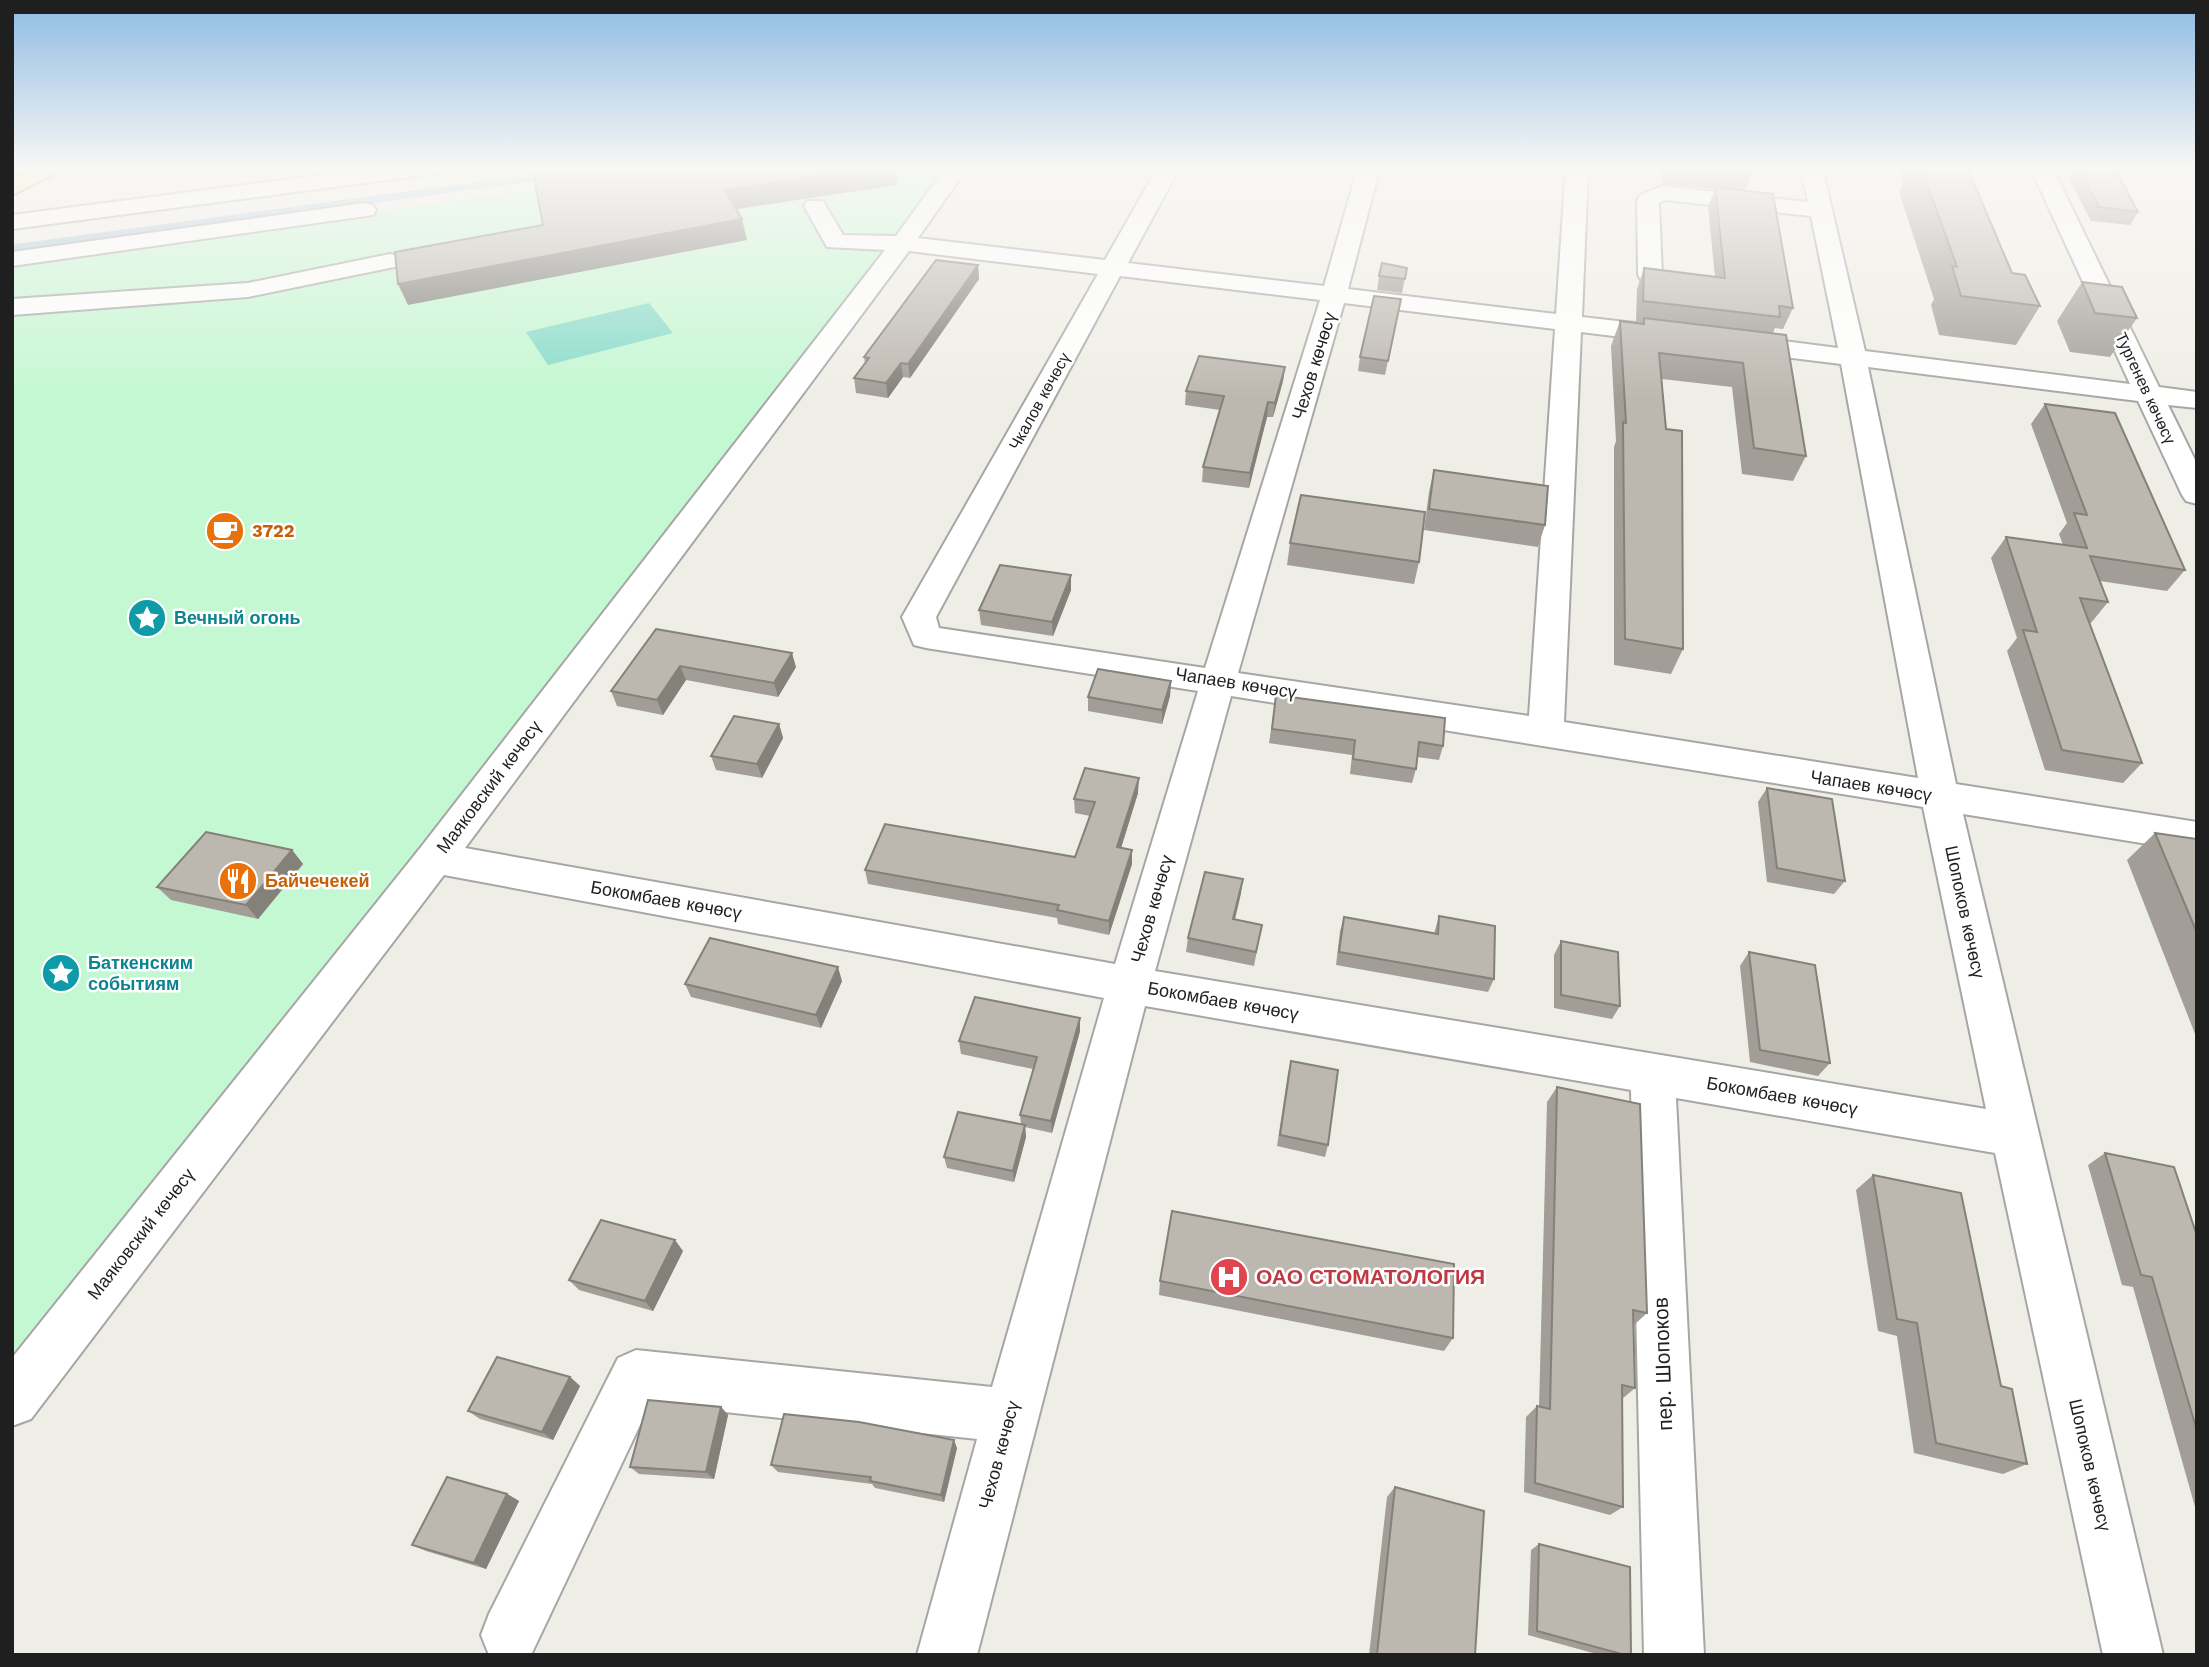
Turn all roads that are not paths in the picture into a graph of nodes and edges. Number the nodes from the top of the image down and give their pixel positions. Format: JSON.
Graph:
{"nodes":[{"id":1,"x":114,"y":245,"type":"edge"},
{"id":2,"x":902,"y":245,"type":"edge"},
{"id":3,"x":917,"y":245,"type":"edge"},
{"id":4,"x":1126,"y":245,"type":"edge"},
{"id":5,"x":1349,"y":245,"type":"edge"},
{"id":6,"x":1573,"y":245,"type":"edge"},
{"id":7,"x":1649,"y":245,"type":"edge"},
{"id":8,"x":1829,"y":245,"type":"edge"},
{"id":9,"x":2078,"y":245,"type":"edge"},
{"id":10,"x":12,"y":259,"type":"edge"},
{"id":11,"x":390,"y":261,"type":"dead end"},
{"id":12,"x":1112,"y":269,"type":"junction"},
{"id":13,"x":1650,"y":275,"type":"edge"},
{"id":14,"x":1336,"y":296,"type":"junction"},
{"id":15,"x":12,"y":307,"type":"edge"},
{"id":16,"x":1569,"y":322,"type":"junction"},
{"id":17,"x":1691,"y":337,"type":"edge"},
{"id":18,"x":1718,"y":341,"type":"edge"},
{"id":19,"x":1854,"y":357,"type":"junction"},
{"id":20,"x":2149,"y":394,"type":"junction"},
{"id":21,"x":2197,"y":400,"type":"edge"},
{"id":22,"x":2197,"y":495,"type":"edge"},
{"id":23,"x":926,"y":637,"type":"joint"},
{"id":24,"x":1218,"y":680,"type":"junction"},
{"id":25,"x":1546,"y":732,"type":"junction"},
{"id":26,"x":1941,"y":797,"type":"junction"},
{"id":27,"x":2197,"y":837,"type":"edge"},
{"id":28,"x":435,"y":858,"type":"junction"},
{"id":29,"x":1130,"y":985,"type":"junction"},
{"id":30,"x":1653,"y":1074,"type":"junction"},
{"id":31,"x":2014,"y":1135,"type":"junction"},
{"id":32,"x":12,"y":1400,"type":"edge"},
{"id":33,"x":1010,"y":1416,"type":"junction"},
{"id":34,"x":510,"y":1635,"type":"dead end"},
{"id":35,"x":947,"y":1655,"type":"edge"},
{"id":36,"x":1674,"y":1655,"type":"edge"},
{"id":37,"x":2133,"y":1655,"type":"edge"}],
"edges":[{"from":1,"to":10,"type":"street"},
{"from":2,"to":28,"type":"street","name":"Маяковский көчөсү"},
{"from":3,"to":12,"type":"street"},
{"from":4,"to":12,"type":"street","name":"Чкалов көчөсү"},
{"from":5,"to":14,"type":"street","name":"Чехов көчөсү"},
{"from":6,"to":16,"type":"street"},
{"from":7,"to":13,"type":"street"},
{"from":8,"to":19,"type":"street","name":"Шопоков көчөсү"},
{"from":9,"to":20,"type":"street","name":"Тургенев көчөсү"},
{"from":11,"to":15,"type":"street"},
{"from":12,"to":14,"type":"street"},
{"from":12,"to":23,"type":"street","name":"Чкалов көчөсү"},
{"from":14,"to":16,"type":"street"},
{"from":14,"to":24,"type":"street","name":"Чехов көчөсү"},
{"from":16,"to":17,"type":"street"},
{"from":16,"to":25,"type":"street"},
{"from":18,"to":19,"type":"street"},
{"from":19,"to":20,"type":"street"},
{"from":19,"to":26,"type":"street","name":"Шопоков көчөсү"},
{"from":20,"to":21,"type":"street"},
{"from":20,"to":22,"type":"street","name":"Тургенев көчөсү"},
{"from":23,"to":24,"type":"street","name":"Чапаев көчөсү"},
{"from":24,"to":25,"type":"street","name":"Чапаев көчөсү"},
{"from":24,"to":29,"type":"street","name":"Чехов көчөсү"},
{"from":25,"to":26,"type":"street","name":"Чапаев көчөсү"},
{"from":26,"to":27,"type":"street","name":"Чапаев көчөсү"},
{"from":26,"to":31,"type":"street","name":"Шопоков көчөсү"},
{"from":28,"to":29,"type":"street","name":"Бокомбаев көчөсү"},
{"from":28,"to":32,"type":"street","name":"Маяковский көчөсү"},
{"from":29,"to":30,"type":"street","name":"Бокомбаев көчөсү"},
{"from":29,"to":33,"type":"street","name":"Чехов көчөсү"},
{"from":30,"to":31,"type":"street","name":"Бокомбаев көчөсү"},
{"from":30,"to":36,"type":"street","name":"пер. Шопоков"},
{"from":31,"to":37,"type":"street","name":"Шопоков көчөсү"},
{"from":33,"to":34,"type":"street"},
{"from":33,"to":35,"type":"street","name":"Чехов көчөсү"}]}
